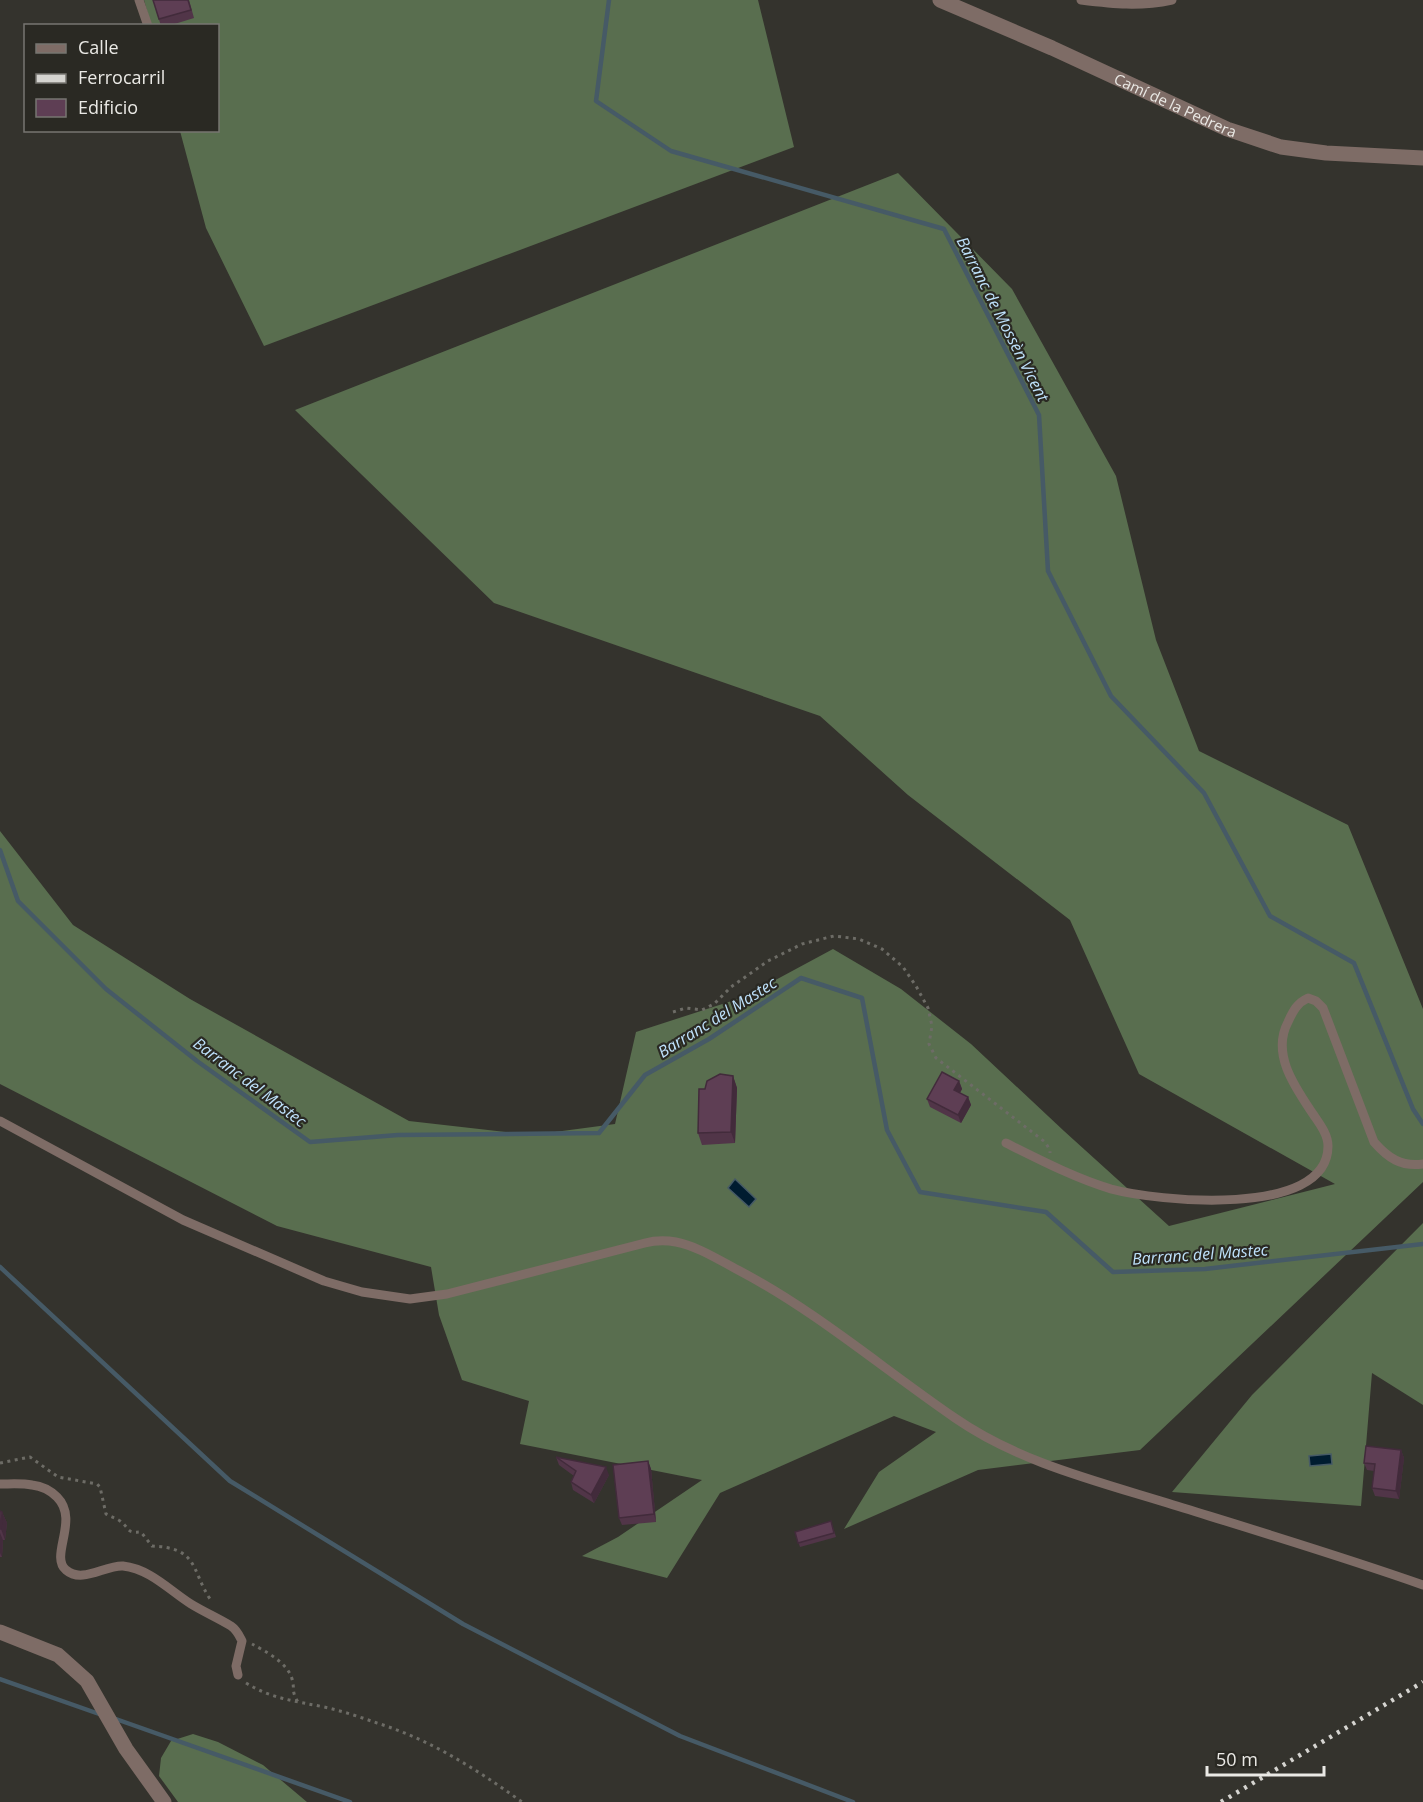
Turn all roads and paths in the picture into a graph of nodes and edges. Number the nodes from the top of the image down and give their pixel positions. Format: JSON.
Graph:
{"nodes":[{"id":1,"x":139,"y":0,"type":"edge"},
{"id":2,"x":942,"y":0,"type":"edge"},
{"id":3,"x":1081,"y":0,"type":"edge"},
{"id":4,"x":1172,"y":0,"type":"edge"},
{"id":5,"x":147,"y":24,"type":"edge"},
{"id":6,"x":1423,"y":158,"type":"edge"},
{"id":7,"x":673,"y":1012,"type":"dead end"},
{"id":8,"x":0,"y":1121,"type":"edge"},
{"id":9,"x":1006,"y":1143,"type":"dead end"},
{"id":10,"x":1048,"y":1163,"type":"junction"},
{"id":11,"x":1423,"y":1164,"type":"edge"},
{"id":12,"x":0,"y":1464,"type":"edge"},
{"id":13,"x":0,"y":1484,"type":"edge"},
{"id":14,"x":1423,"y":1585,"type":"edge"},
{"id":15,"x":228,"y":1625,"type":"junction"},
{"id":16,"x":0,"y":1632,"type":"edge"},
{"id":17,"x":242,"y":1641,"type":"junction"},
{"id":18,"x":237,"y":1675,"type":"joint"},
{"id":19,"x":298,"y":1702,"type":"junction"},
{"id":20,"x":164,"y":1802,"type":"edge"},
{"id":21,"x":522,"y":1802,"type":"edge"}],
"edges":[{"from":1,"to":5,"type":"lane"},
{"from":2,"to":6,"type":"street","name":"Camí de la Pedrera"},
{"from":3,"to":4,"type":"lane"},
{"from":7,"to":10,"type":"path"},
{"from":8,"to":14,"type":"lane"},
{"from":9,"to":10,"type":"lane"},
{"from":10,"to":11,"type":"lane"},
{"from":12,"to":15,"type":"path"},
{"from":13,"to":15,"type":"lane"},
{"from":15,"to":17,"type":"lane"},
{"from":16,"to":20,"type":"street"},
{"from":17,"to":18,"type":"lane"},
{"from":17,"to":19,"type":"path"},
{"from":18,"to":19,"type":"path"},
{"from":19,"to":21,"type":"path"}]}
